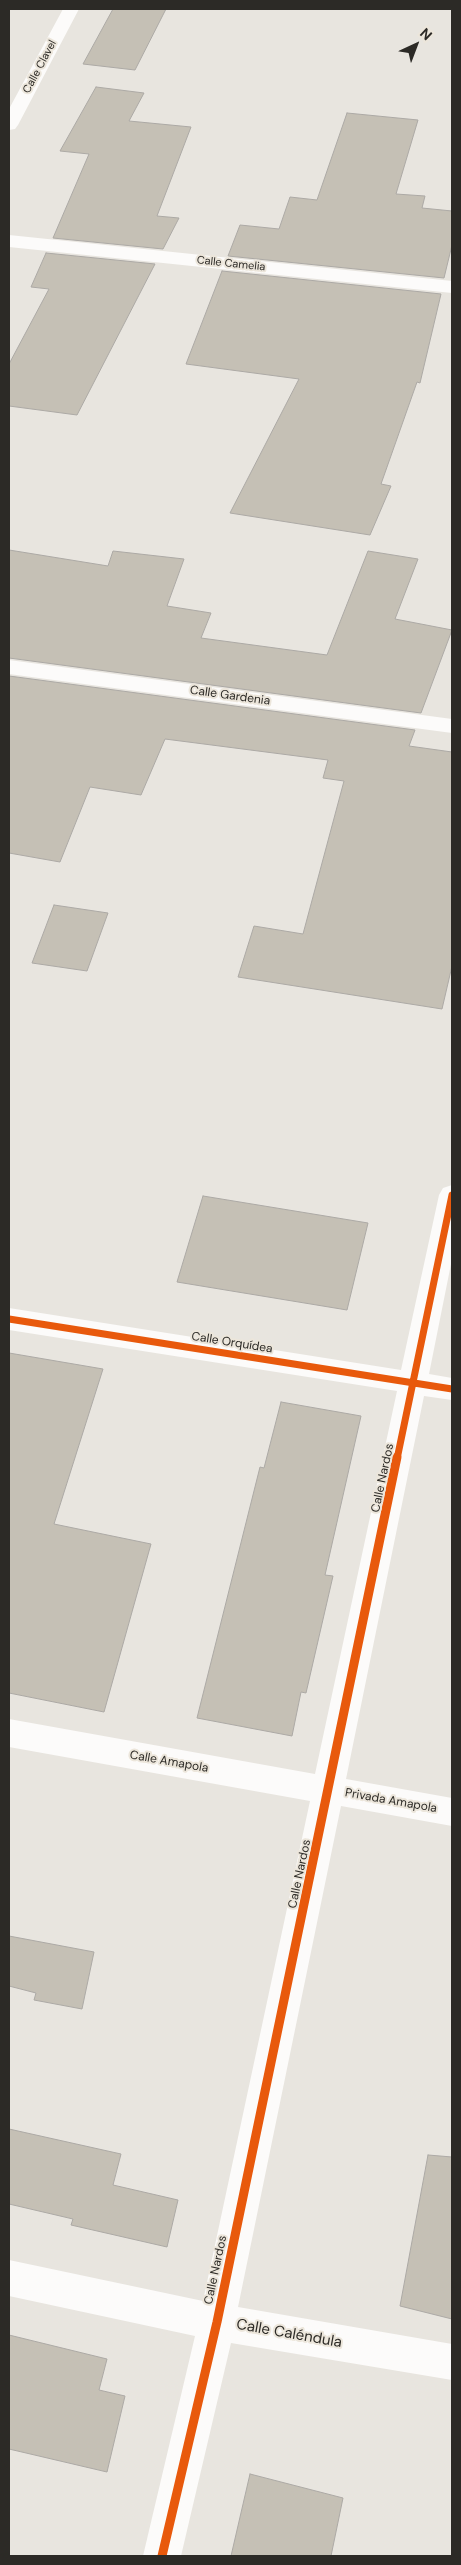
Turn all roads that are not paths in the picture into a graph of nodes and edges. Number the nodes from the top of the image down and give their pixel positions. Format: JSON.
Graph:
{"nodes":[{"id":1,"x":71,"y":9,"type":"edge"},
{"id":2,"x":9,"y":125,"type":"edge"},
{"id":3,"x":9,"y":241,"type":"edge"},
{"id":4,"x":452,"y":287,"type":"edge"},
{"id":5,"x":9,"y":667,"type":"edge"},
{"id":6,"x":452,"y":726,"type":"edge"},
{"id":7,"x":452,"y":1195,"type":"edge"},
{"id":8,"x":9,"y":1319,"type":"edge"},
{"id":9,"x":415,"y":1383,"type":"junction"},
{"id":10,"x":452,"y":1389,"type":"edge"},
{"id":11,"x":9,"y":1733,"type":"edge"},
{"id":12,"x":329,"y":1790,"type":"junction"},
{"id":13,"x":452,"y":1812,"type":"edge"},
{"id":14,"x":9,"y":2278,"type":"edge"},
{"id":15,"x":217,"y":2322,"type":"junction"},
{"id":16,"x":452,"y":2362,"type":"edge"},
{"id":17,"x":162,"y":2556,"type":"edge"}],
"edges":[{"from":1,"to":2,"type":"street","name":"Calle Clavel"},
{"from":3,"to":4,"type":"street","name":"Calle Camelia"},
{"from":5,"to":6,"type":"street","name":"Calle Gardenia"},
{"from":7,"to":9,"type":"street","name":"Calle Nardos"},
{"from":8,"to":9,"type":"street","name":"Calle Orquídea"},
{"from":9,"to":10,"type":"street","name":"Calle Orquídea"},
{"from":9,"to":12,"type":"street","name":"Calle Nardos"},
{"from":11,"to":12,"type":"street","name":"Calle Amapola"},
{"from":12,"to":13,"type":"street","name":"Privada Amapola"},
{"from":12,"to":15,"type":"street","name":"Calle Nardos"},
{"from":14,"to":15,"type":"street","name":"Calle Caléndula"},
{"from":15,"to":16,"type":"street","name":"Calle Caléndula"},
{"from":15,"to":17,"type":"street","name":"Calle Nardos"}]}
